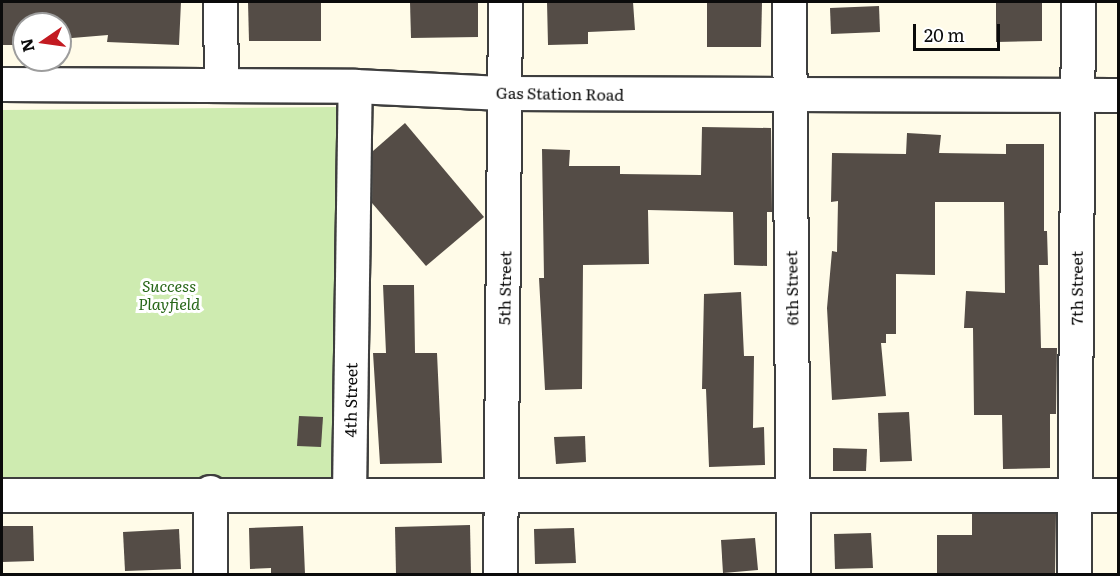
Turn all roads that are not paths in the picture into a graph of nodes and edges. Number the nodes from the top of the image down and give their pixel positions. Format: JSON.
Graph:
{"nodes":[{"id":1,"x":220,"y":2,"type":"edge"},
{"id":2,"x":506,"y":2,"type":"edge"},
{"id":3,"x":789,"y":2,"type":"edge"},
{"id":4,"x":1078,"y":2,"type":"edge"},
{"id":5,"x":2,"y":84,"type":"edge"},
{"id":6,"x":221,"y":85,"type":"junction"},
{"id":7,"x":355,"y":86,"type":"junction"},
{"id":8,"x":506,"y":93,"type":"junction"},
{"id":9,"x":789,"y":95,"type":"junction"},
{"id":10,"x":1077,"y":95,"type":"junction"},
{"id":11,"x":1119,"y":95,"type":"edge"},
{"id":12,"x":210,"y":492,"type":"junction"},
{"id":13,"x":349,"y":494,"type":"junction"},
{"id":14,"x":501,"y":494,"type":"junction"},
{"id":15,"x":2,"y":495,"type":"edge"},
{"id":16,"x":792,"y":495,"type":"junction"},
{"id":17,"x":1075,"y":495,"type":"junction"},
{"id":18,"x":1119,"y":495,"type":"edge"},
{"id":19,"x":210,"y":574,"type":"edge"},
{"id":20,"x":500,"y":574,"type":"edge"},
{"id":21,"x":793,"y":574,"type":"edge"},
{"id":22,"x":1074,"y":574,"type":"edge"}],
"edges":[{"from":1,"to":6,"type":"street"},
{"from":2,"to":8,"type":"street","name":"5th Street"},
{"from":3,"to":9,"type":"street","name":"6th Street"},
{"from":4,"to":10,"type":"street","name":"7th Street"},
{"from":5,"to":6,"type":"street","name":"Gas Station Road"},
{"from":6,"to":7,"type":"street","name":"Gas Station Road"},
{"from":7,"to":8,"type":"street","name":"Gas Station Road"},
{"from":7,"to":13,"type":"street","name":"4th Street"},
{"from":8,"to":9,"type":"street","name":"Gas Station Road"},
{"from":8,"to":14,"type":"street","name":"5th Street"},
{"from":9,"to":10,"type":"street","name":"Gas Station Road"},
{"from":9,"to":16,"type":"street","name":"6th Street"},
{"from":10,"to":11,"type":"street","name":"Gas Station Road"},
{"from":10,"to":17,"type":"street","name":"7th Street"},
{"from":12,"to":13,"type":"street"},
{"from":12,"to":15,"type":"street"},
{"from":12,"to":19,"type":"street"},
{"from":13,"to":14,"type":"street"},
{"from":14,"to":16,"type":"street"},
{"from":14,"to":20,"type":"street","name":"5th Street"},
{"from":16,"to":17,"type":"street"},
{"from":16,"to":21,"type":"street","name":"6th Street"},
{"from":17,"to":18,"type":"street"},
{"from":17,"to":22,"type":"street","name":"7th Street"}]}
